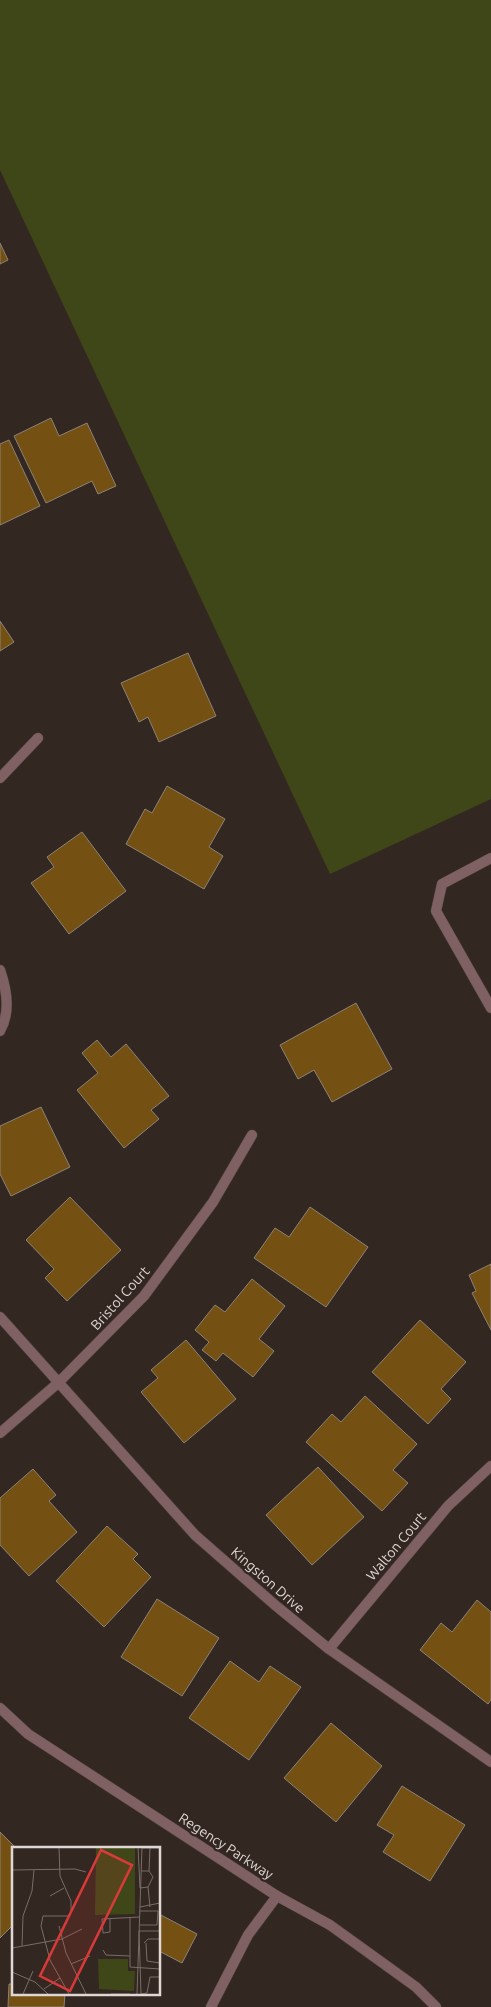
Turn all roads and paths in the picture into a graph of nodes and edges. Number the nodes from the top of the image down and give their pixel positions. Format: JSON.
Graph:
{"nodes":[{"id":1,"x":38,"y":738,"type":"dead end"},
{"id":2,"x":0,"y":778,"type":"edge"},
{"id":3,"x":491,"y":858,"type":"edge"},
{"id":4,"x":0,"y":970,"type":"edge"},
{"id":5,"x":491,"y":1008,"type":"edge"},
{"id":6,"x":0,"y":1030,"type":"edge"},
{"id":7,"x":252,"y":1135,"type":"dead end"},
{"id":8,"x":0,"y":1317,"type":"edge"},
{"id":9,"x":58,"y":1383,"type":"junction"},
{"id":10,"x":0,"y":1433,"type":"edge"},
{"id":11,"x":491,"y":1466,"type":"edge"},
{"id":12,"x":329,"y":1649,"type":"junction"},
{"id":13,"x":0,"y":1708,"type":"edge"},
{"id":14,"x":491,"y":1762,"type":"edge"},
{"id":15,"x":277,"y":1896,"type":"junction"},
{"id":16,"x":211,"y":2007,"type":"edge"},
{"id":17,"x":436,"y":2007,"type":"edge"}],
"edges":[{"from":1,"to":2,"type":"street"},
{"from":3,"to":5,"type":"street"},
{"from":4,"to":6,"type":"street"},
{"from":7,"to":9,"type":"street","name":"Bristol Court"},
{"from":8,"to":9,"type":"street","name":"Kingston Drive"},
{"from":9,"to":10,"type":"street","name":"Bristol Court"},
{"from":9,"to":12,"type":"street","name":"Kingston Drive"},
{"from":11,"to":12,"type":"street","name":"Walton Court"},
{"from":12,"to":14,"type":"street","name":"Kingston Drive"},
{"from":13,"to":15,"type":"street","name":"Regency Parkway"},
{"from":15,"to":16,"type":"street"},
{"from":15,"to":17,"type":"street","name":"Regency Parkway"}]}
